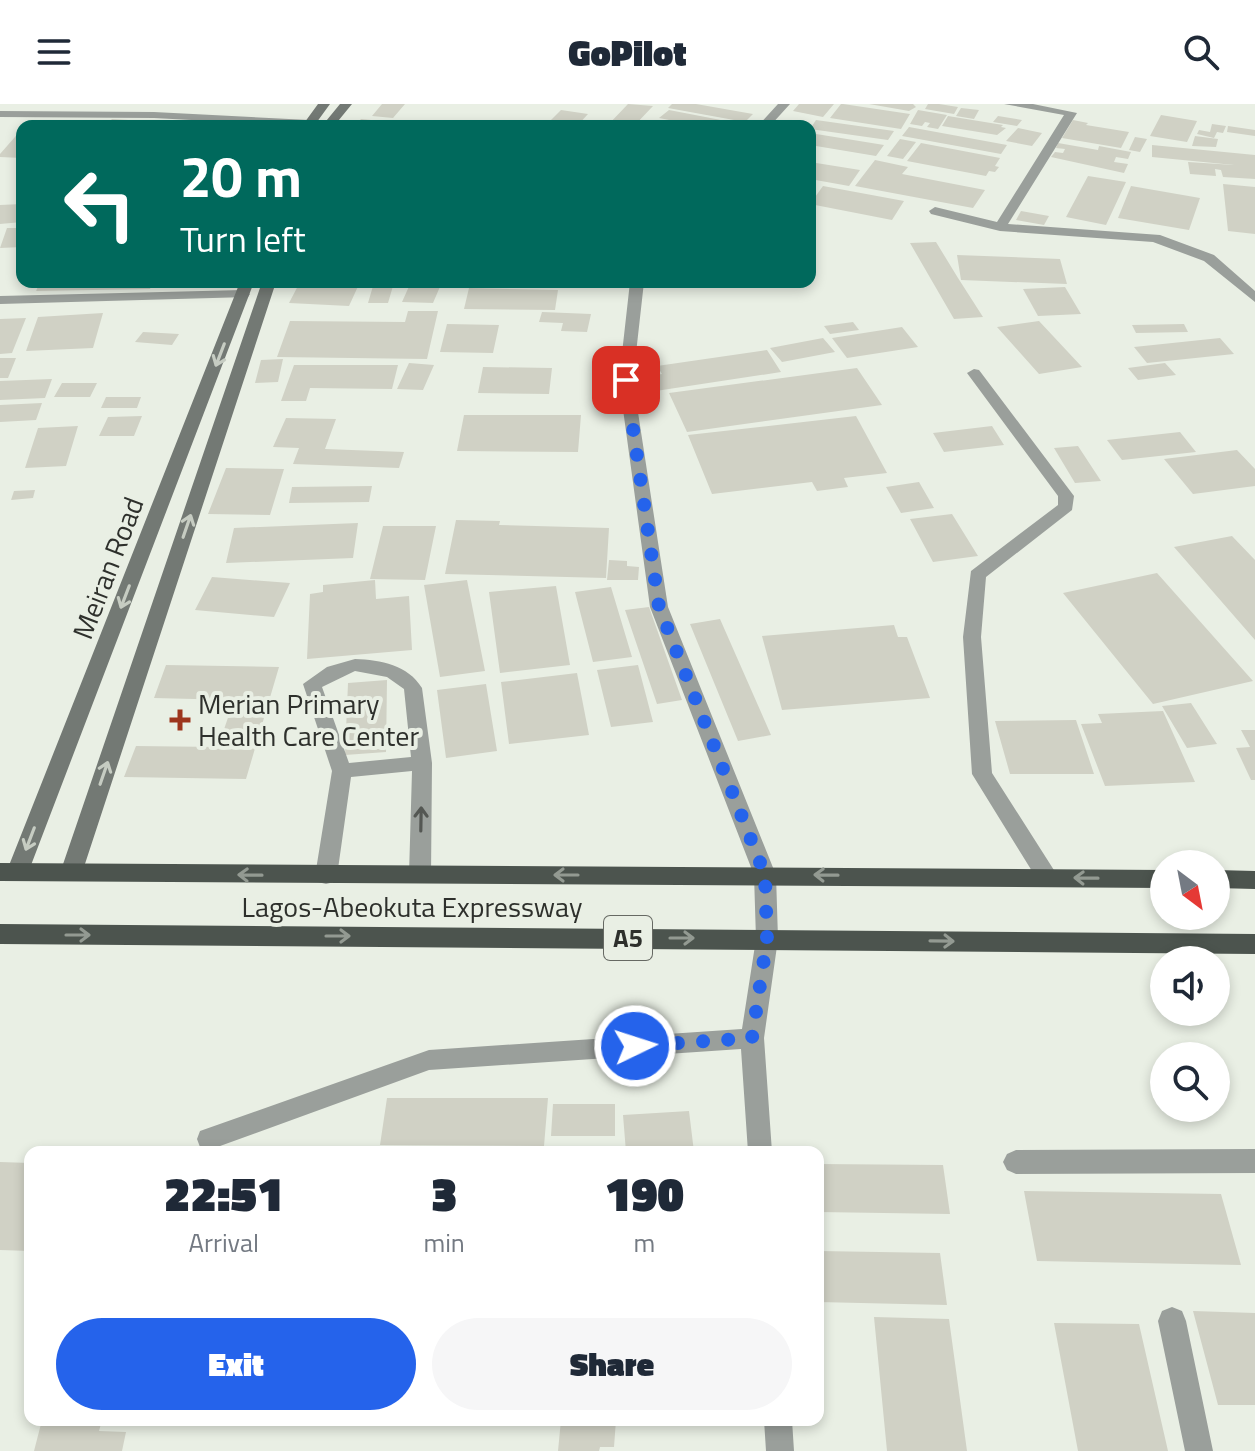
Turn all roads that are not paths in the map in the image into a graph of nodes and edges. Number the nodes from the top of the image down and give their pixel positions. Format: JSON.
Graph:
{"nodes":[{"id":1,"x":346,"y":104,"type":"edge"},
{"id":2,"x":784,"y":104,"type":"edge"},
{"id":3,"x":1010,"y":104,"type":"edge"},
{"id":4,"x":0,"y":114,"type":"edge"},
{"id":5,"x":240,"y":120,"type":"edge"},
{"id":6,"x":332,"y":120,"type":"edge"},
{"id":7,"x":769,"y":120,"type":"edge"},
{"id":8,"x":935,"y":211,"type":"dead end"},
{"id":9,"x":1000,"y":227,"type":"junction"},
{"id":10,"x":245,"y":288,"type":"edge"},
{"id":11,"x":267,"y":288,"type":"edge"},
{"id":12,"x":636,"y":288,"type":"edge"},
{"id":13,"x":1255,"y":298,"type":"edge"},
{"id":14,"x":0,"y":300,"type":"edge"},
{"id":15,"x":974,"y":373,"type":"dead end"},
{"id":16,"x":422,"y":763,"type":"junction"},
{"id":17,"x":342,"y":771,"type":"junction"},
{"id":18,"x":9,"y":872,"type":"edge"},
{"id":19,"x":71,"y":873,"type":"junction"},
{"id":20,"x":420,"y":875,"type":"junction"},
{"id":21,"x":765,"y":875,"type":"junction"},
{"id":22,"x":326,"y":876,"type":"junction"},
{"id":23,"x":1048,"y":878,"type":"junction"},
{"id":24,"x":1150,"y":879,"type":"edge"},
{"id":25,"x":1230,"y":879,"type":"edge"},
{"id":26,"x":1255,"y":880,"type":"edge"},
{"id":27,"x":0,"y":934,"type":"edge"},
{"id":28,"x":767,"y":939,"type":"junction"},
{"id":29,"x":1255,"y":944,"type":"edge"},
{"id":30,"x":752,"y":1038,"type":"junction"},
{"id":31,"x":209,"y":1139,"type":"dead end"},
{"id":32,"x":760,"y":1146,"type":"edge"},
{"id":33,"x":1255,"y":1161,"type":"edge"},
{"id":34,"x":1016,"y":1162,"type":"dead end"},
{"id":35,"x":1172,"y":1321,"type":"dead end"},
{"id":36,"x":778,"y":1426,"type":"edge"},
{"id":37,"x":780,"y":1451,"type":"edge"},
{"id":38,"x":1199,"y":1451,"type":"edge"}],
"edges":[{"from":1,"to":6,"type":"main road"},
{"from":2,"to":7,"type":"street"},
{"from":3,"to":9,"type":"street"},
{"from":4,"to":5,"type":"street"},
{"from":8,"to":9,"type":"street"},
{"from":9,"to":13,"type":"street"},
{"from":10,"to":14,"type":"street"},
{"from":10,"to":18,"type":"main road","name":"Meiran Road","one_way":true},
{"from":19,"to":11,"type":"main road","name":"Meiran Road","one_way":true},
{"from":12,"to":21,"type":"street"},
{"from":15,"to":23,"type":"street"},
{"from":16,"to":17,"type":"street"},
{"from":16,"to":17,"type":"street"},
{"from":20,"to":16,"type":"street","one_way":true},
{"from":17,"to":22,"type":"street"},
{"from":18,"to":19,"type":"highway","name":"Lagos-Abeokuta Expressway","number":"A5"},
{"from":22,"to":19,"type":"highway","name":"Lagos-Abeokuta Expressway","number":"A5","one_way":true},
{"from":21,"to":20,"type":"highway","name":"Lagos-Abeokuta Expressway","number":"A5","one_way":true},
{"from":20,"to":22,"type":"highway","name":"Lagos-Abeokuta Expressway","number":"A5"},
{"from":23,"to":21,"type":"highway","name":"Lagos-Abeokuta Expressway","number":"A5","one_way":true},
{"from":21,"to":28,"type":"street"},
{"from":24,"to":23,"type":"highway","name":"Lagos-Abeokuta Expressway","number":"A5","one_way":true},
{"from":25,"to":26,"type":"highway"},
{"from":27,"to":28,"type":"highway","name":"Lagos-Abeokuta Expressway","number":"A5","one_way":true},
{"from":28,"to":29,"type":"highway","name":"Lagos-Abeokuta Expressway","number":"A5","one_way":true},
{"from":28,"to":30,"type":"street"},
{"from":30,"to":31,"type":"street"},
{"from":30,"to":32,"type":"street"},
{"from":33,"to":34,"type":"street"},
{"from":35,"to":38,"type":"street"},
{"from":36,"to":37,"type":"street"}]}
